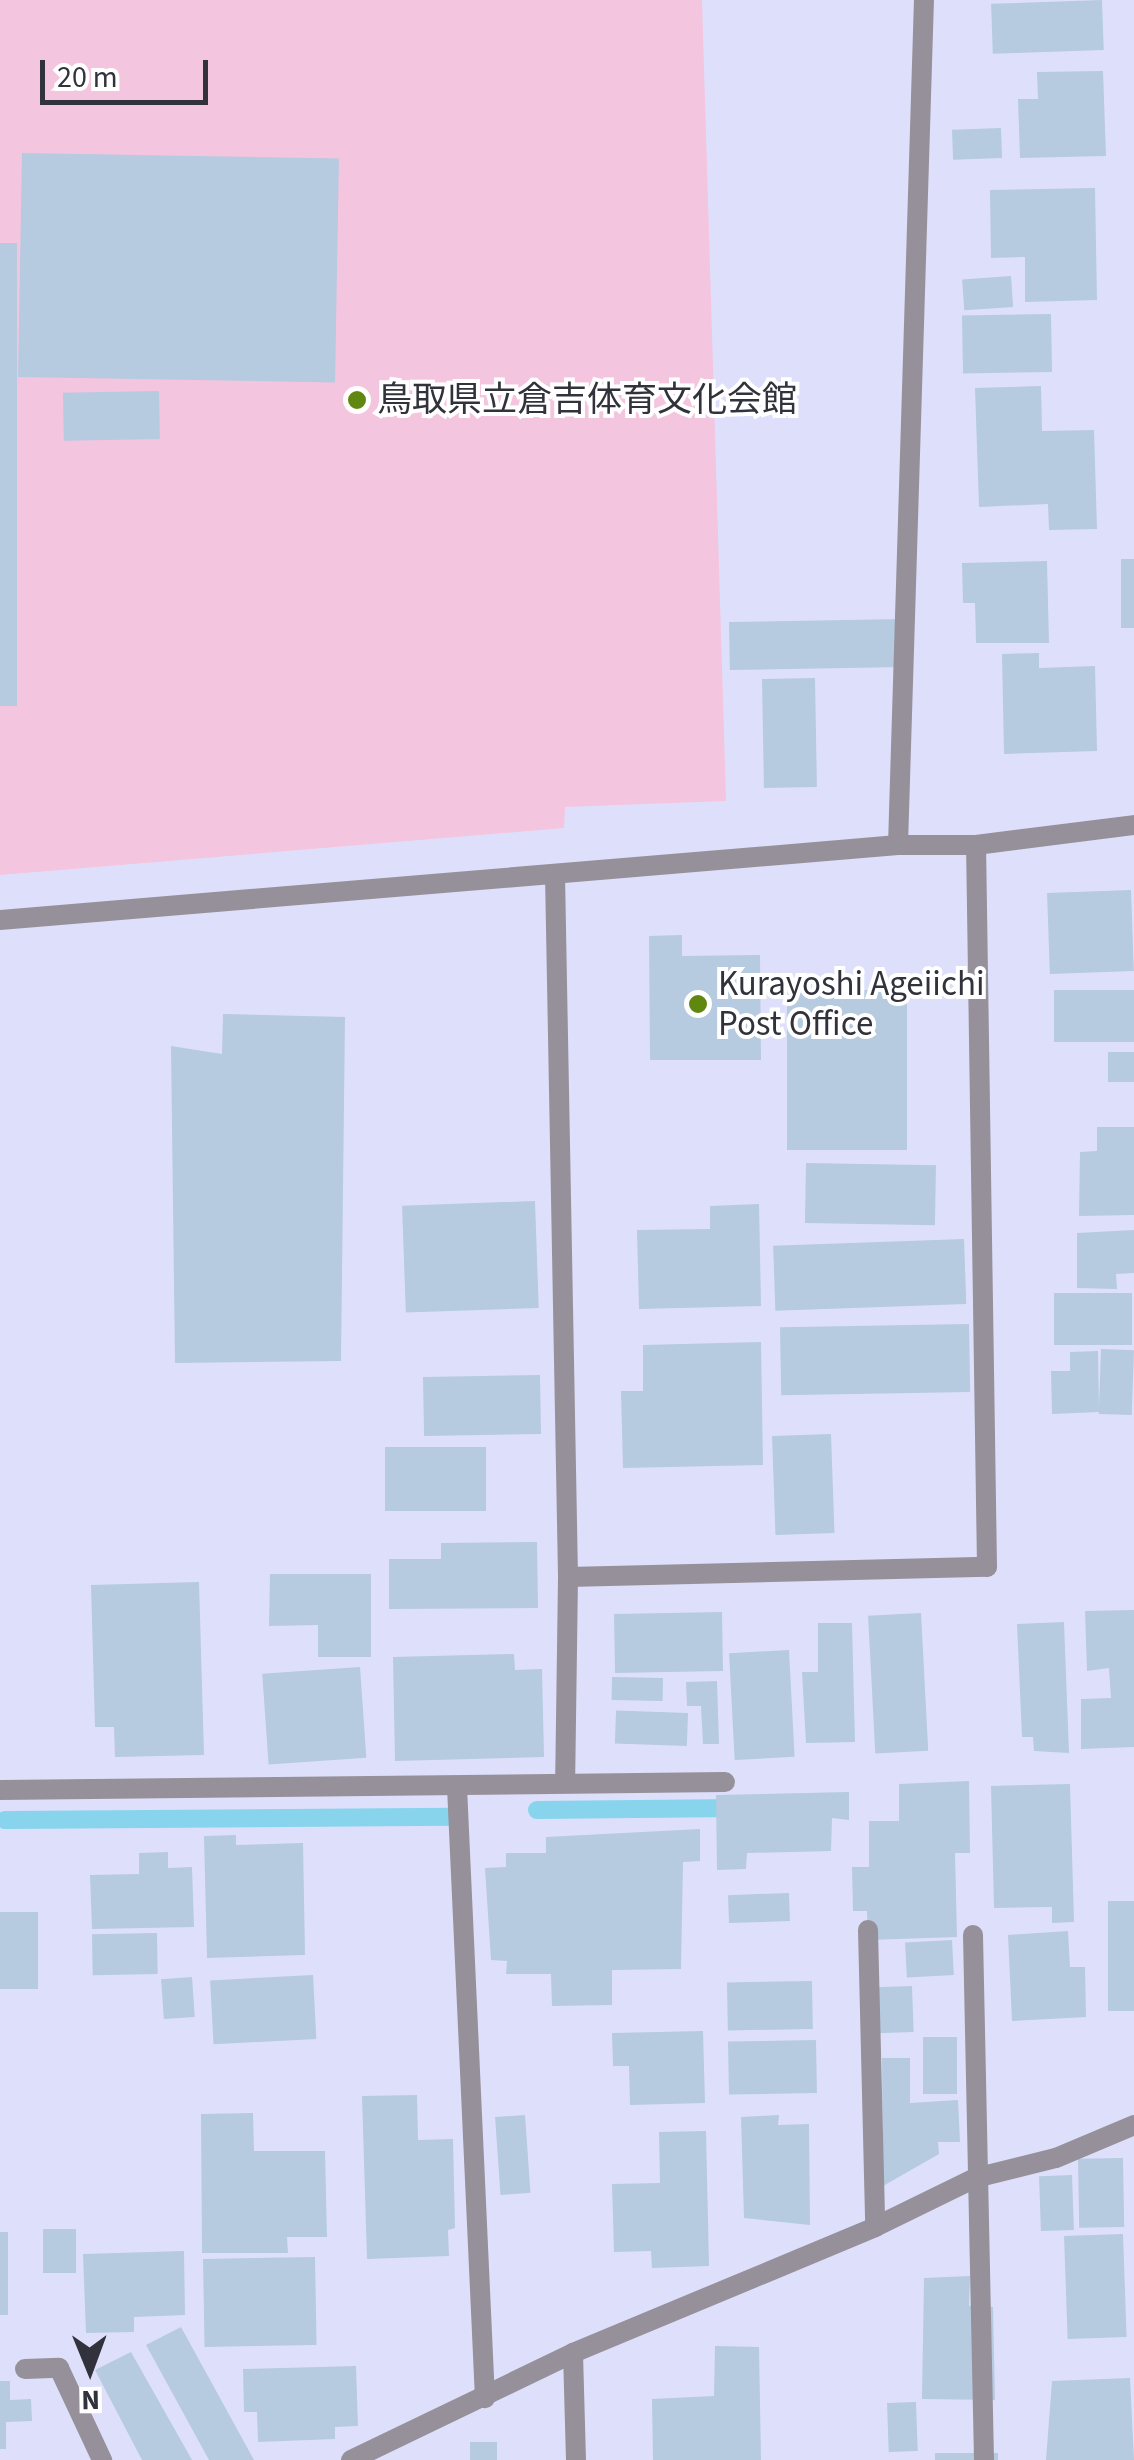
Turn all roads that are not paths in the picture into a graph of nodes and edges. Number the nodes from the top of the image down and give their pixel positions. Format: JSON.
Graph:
{"nodes":[{"id":1,"x":924,"y":0,"type":"edge"},
{"id":2,"x":1134,"y":825,"type":"edge"},
{"id":3,"x":976,"y":844,"type":"junction"},
{"id":4,"x":898,"y":845,"type":"junction"},
{"id":5,"x":555,"y":874,"type":"junction"},
{"id":6,"x":0,"y":920,"type":"edge"},
{"id":7,"x":568,"y":1577,"type":"junction"},
{"id":8,"x":724,"y":1782,"type":"dead end"},
{"id":9,"x":565,"y":1783,"type":"junction"},
{"id":10,"x":457,"y":1788,"type":"junction"},
{"id":11,"x":0,"y":1790,"type":"edge"},
{"id":12,"x":868,"y":1930,"type":"dead end"},
{"id":13,"x":974,"y":1935,"type":"dead end"},
{"id":14,"x":1134,"y":2125,"type":"edge"},
{"id":15,"x":974,"y":2178,"type":"junction"},
{"id":16,"x":875,"y":2227,"type":"junction"},
{"id":17,"x":573,"y":2353,"type":"junction"},
{"id":18,"x":24,"y":2369,"type":"dead end"},
{"id":19,"x":485,"y":2398,"type":"junction"},
{"id":20,"x":102,"y":2460,"type":"edge"},
{"id":21,"x":351,"y":2460,"type":"edge"},
{"id":22,"x":576,"y":2460,"type":"edge"},
{"id":23,"x":984,"y":2460,"type":"edge"}],
"edges":[{"from":1,"to":4,"type":"street"},
{"from":2,"to":3,"type":"street"},
{"from":3,"to":4,"type":"street"},
{"from":3,"to":7,"type":"street"},
{"from":4,"to":5,"type":"street"},
{"from":5,"to":6,"type":"street"},
{"from":5,"to":7,"type":"street"},
{"from":7,"to":9,"type":"street"},
{"from":8,"to":9,"type":"street"},
{"from":9,"to":10,"type":"street"},
{"from":10,"to":11,"type":"street"},
{"from":10,"to":19,"type":"street"},
{"from":12,"to":16,"type":"street"},
{"from":13,"to":15,"type":"street"},
{"from":14,"to":15,"type":"street"},
{"from":15,"to":16,"type":"street"},
{"from":15,"to":23,"type":"street"},
{"from":16,"to":17,"type":"street"},
{"from":17,"to":19,"type":"street"},
{"from":17,"to":22,"type":"street"},
{"from":18,"to":20,"type":"street"},
{"from":19,"to":21,"type":"street"}]}
